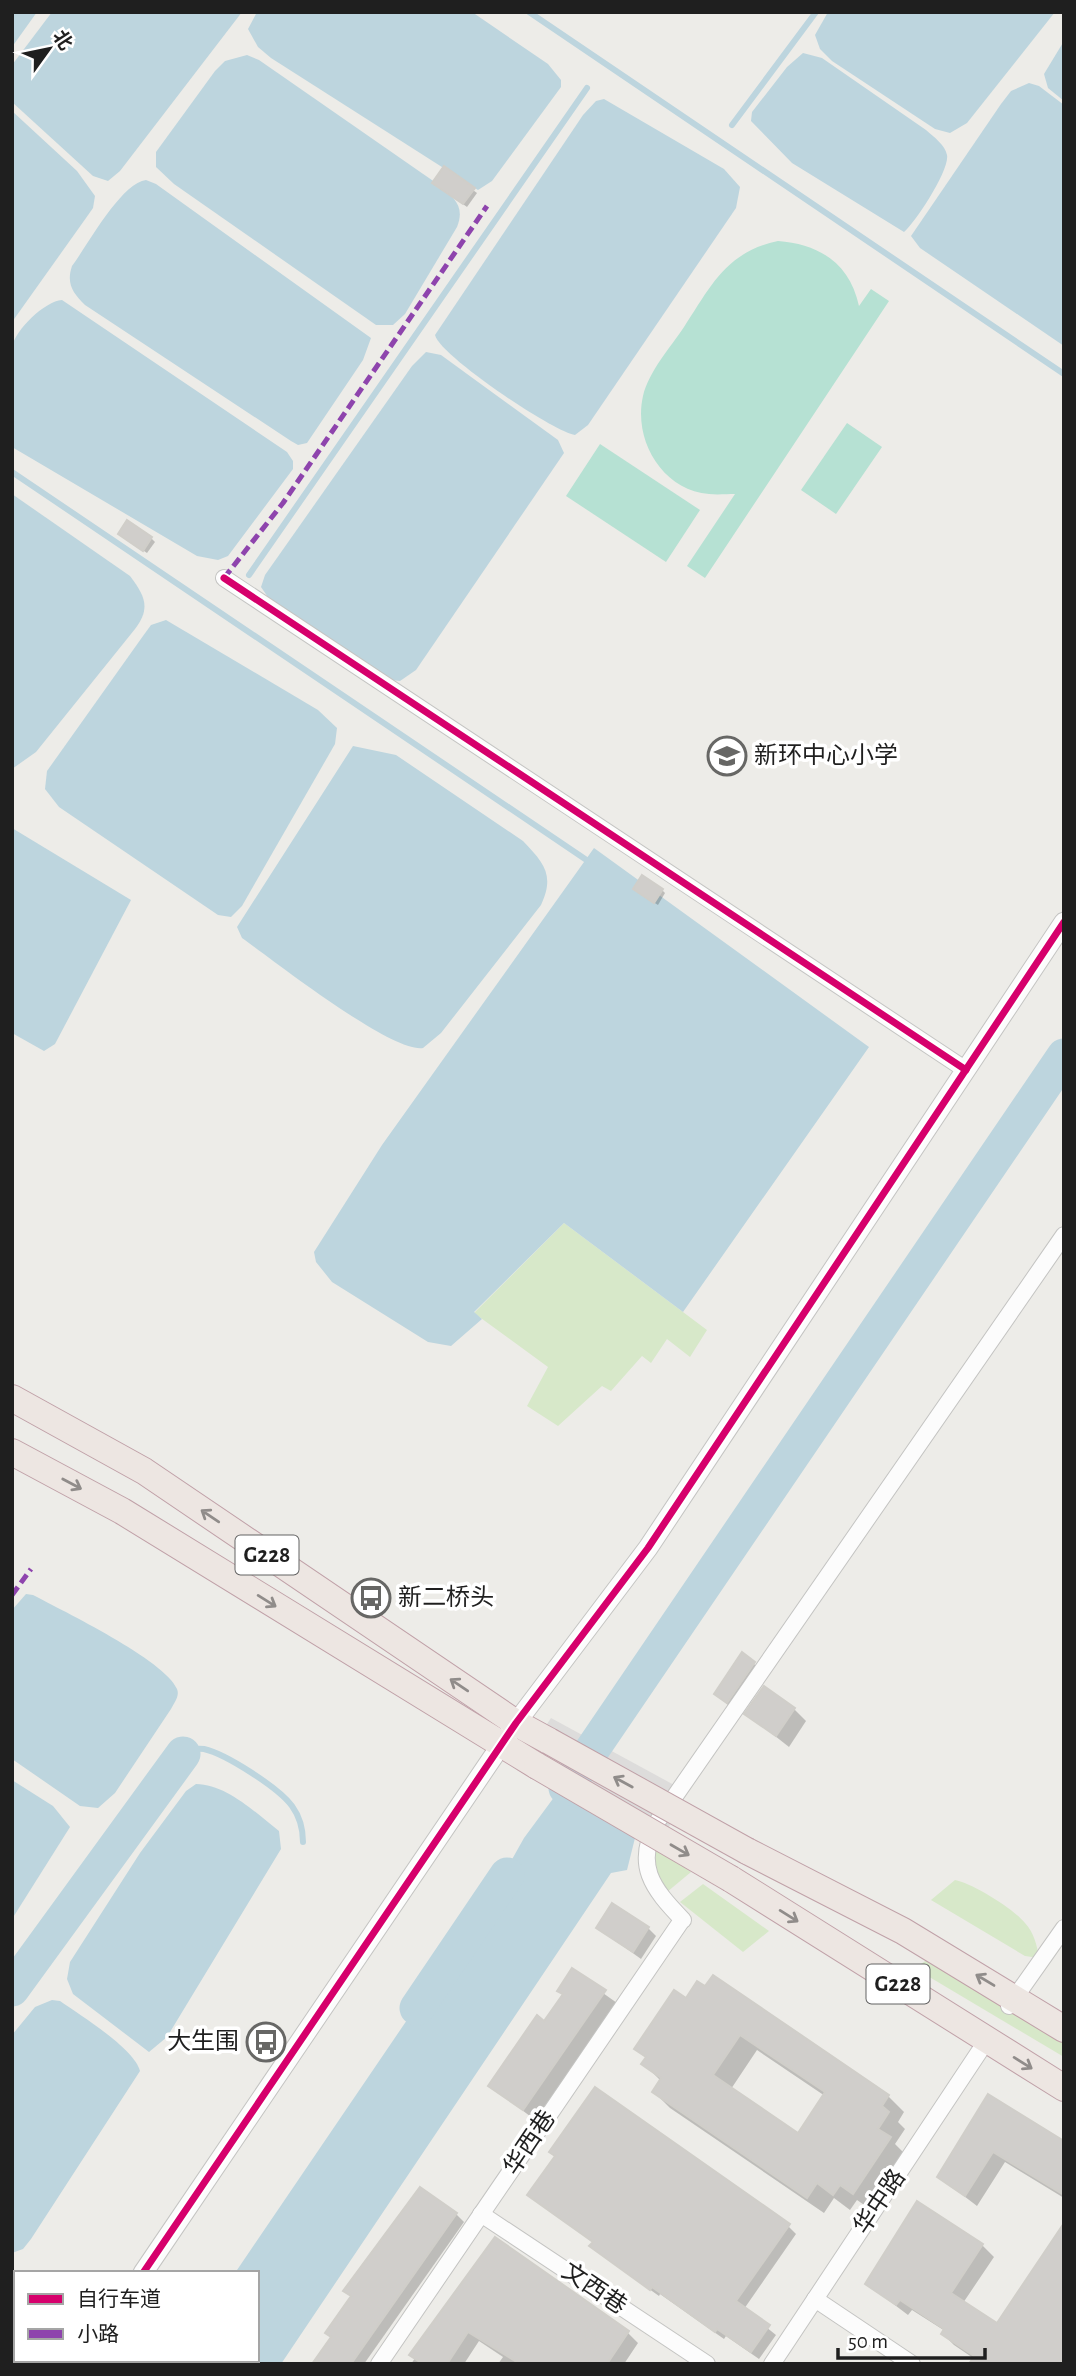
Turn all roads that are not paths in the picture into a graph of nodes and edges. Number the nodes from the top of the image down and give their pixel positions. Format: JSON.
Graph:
{"nodes":[{"id":1,"x":224,"y":579,"type":"dead end"},
{"id":2,"x":1064,"y":922,"type":"edge"},
{"id":3,"x":966,"y":1070,"type":"junction"},
{"id":4,"x":1064,"y":1235,"type":"edge"},
{"id":5,"x":12,"y":1398,"type":"edge"},
{"id":6,"x":12,"y":1452,"type":"edge"},
{"id":7,"x":516,"y":1723,"type":"junction"},
{"id":8,"x":500,"y":1745,"type":"junction"},
{"id":9,"x":1064,"y":1927,"type":"edge"},
{"id":10,"x":1009,"y":2006,"type":"dead end"},
{"id":11,"x":1064,"y":2029,"type":"edge"},
{"id":12,"x":987,"y":2040,"type":"junction"},
{"id":13,"x":1064,"y":2088,"type":"edge"},
{"id":14,"x":481,"y":2214,"type":"junction"},
{"id":15,"x":144,"y":2271,"type":"edge"},
{"id":16,"x":815,"y":2299,"type":"junction"},
{"id":17,"x":379,"y":2364,"type":"edge"},
{"id":18,"x":707,"y":2364,"type":"edge"},
{"id":19,"x":772,"y":2364,"type":"edge"},
{"id":20,"x":912,"y":2364,"type":"edge"}],
"edges":[{"from":1,"to":3,"type":"street"},
{"from":2,"to":3,"type":"street"},
{"from":3,"to":7,"type":"street"},
{"from":4,"to":14,"type":"street","name":"华西巷"},
{"from":7,"to":5,"type":"highway","number":"G228","one_way":true},
{"from":6,"to":8,"type":"highway","number":"G228","one_way":true},
{"from":7,"to":8,"type":"street"},
{"from":11,"to":7,"type":"highway","number":"G228","one_way":true,"bridge":true},
{"from":8,"to":12,"type":"highway","number":"G228","one_way":true,"bridge":true},
{"from":8,"to":15,"type":"street"},
{"from":9,"to":10,"type":"street"},
{"from":12,"to":13,"type":"highway","number":"G228","one_way":true},
{"from":12,"to":16,"type":"street","name":"华中路"},
{"from":14,"to":17,"type":"street","name":"华西巷"},
{"from":14,"to":18,"type":"street","name":"文西巷"},
{"from":16,"to":19,"type":"street","name":"华中路"},
{"from":16,"to":20,"type":"street"}]}
